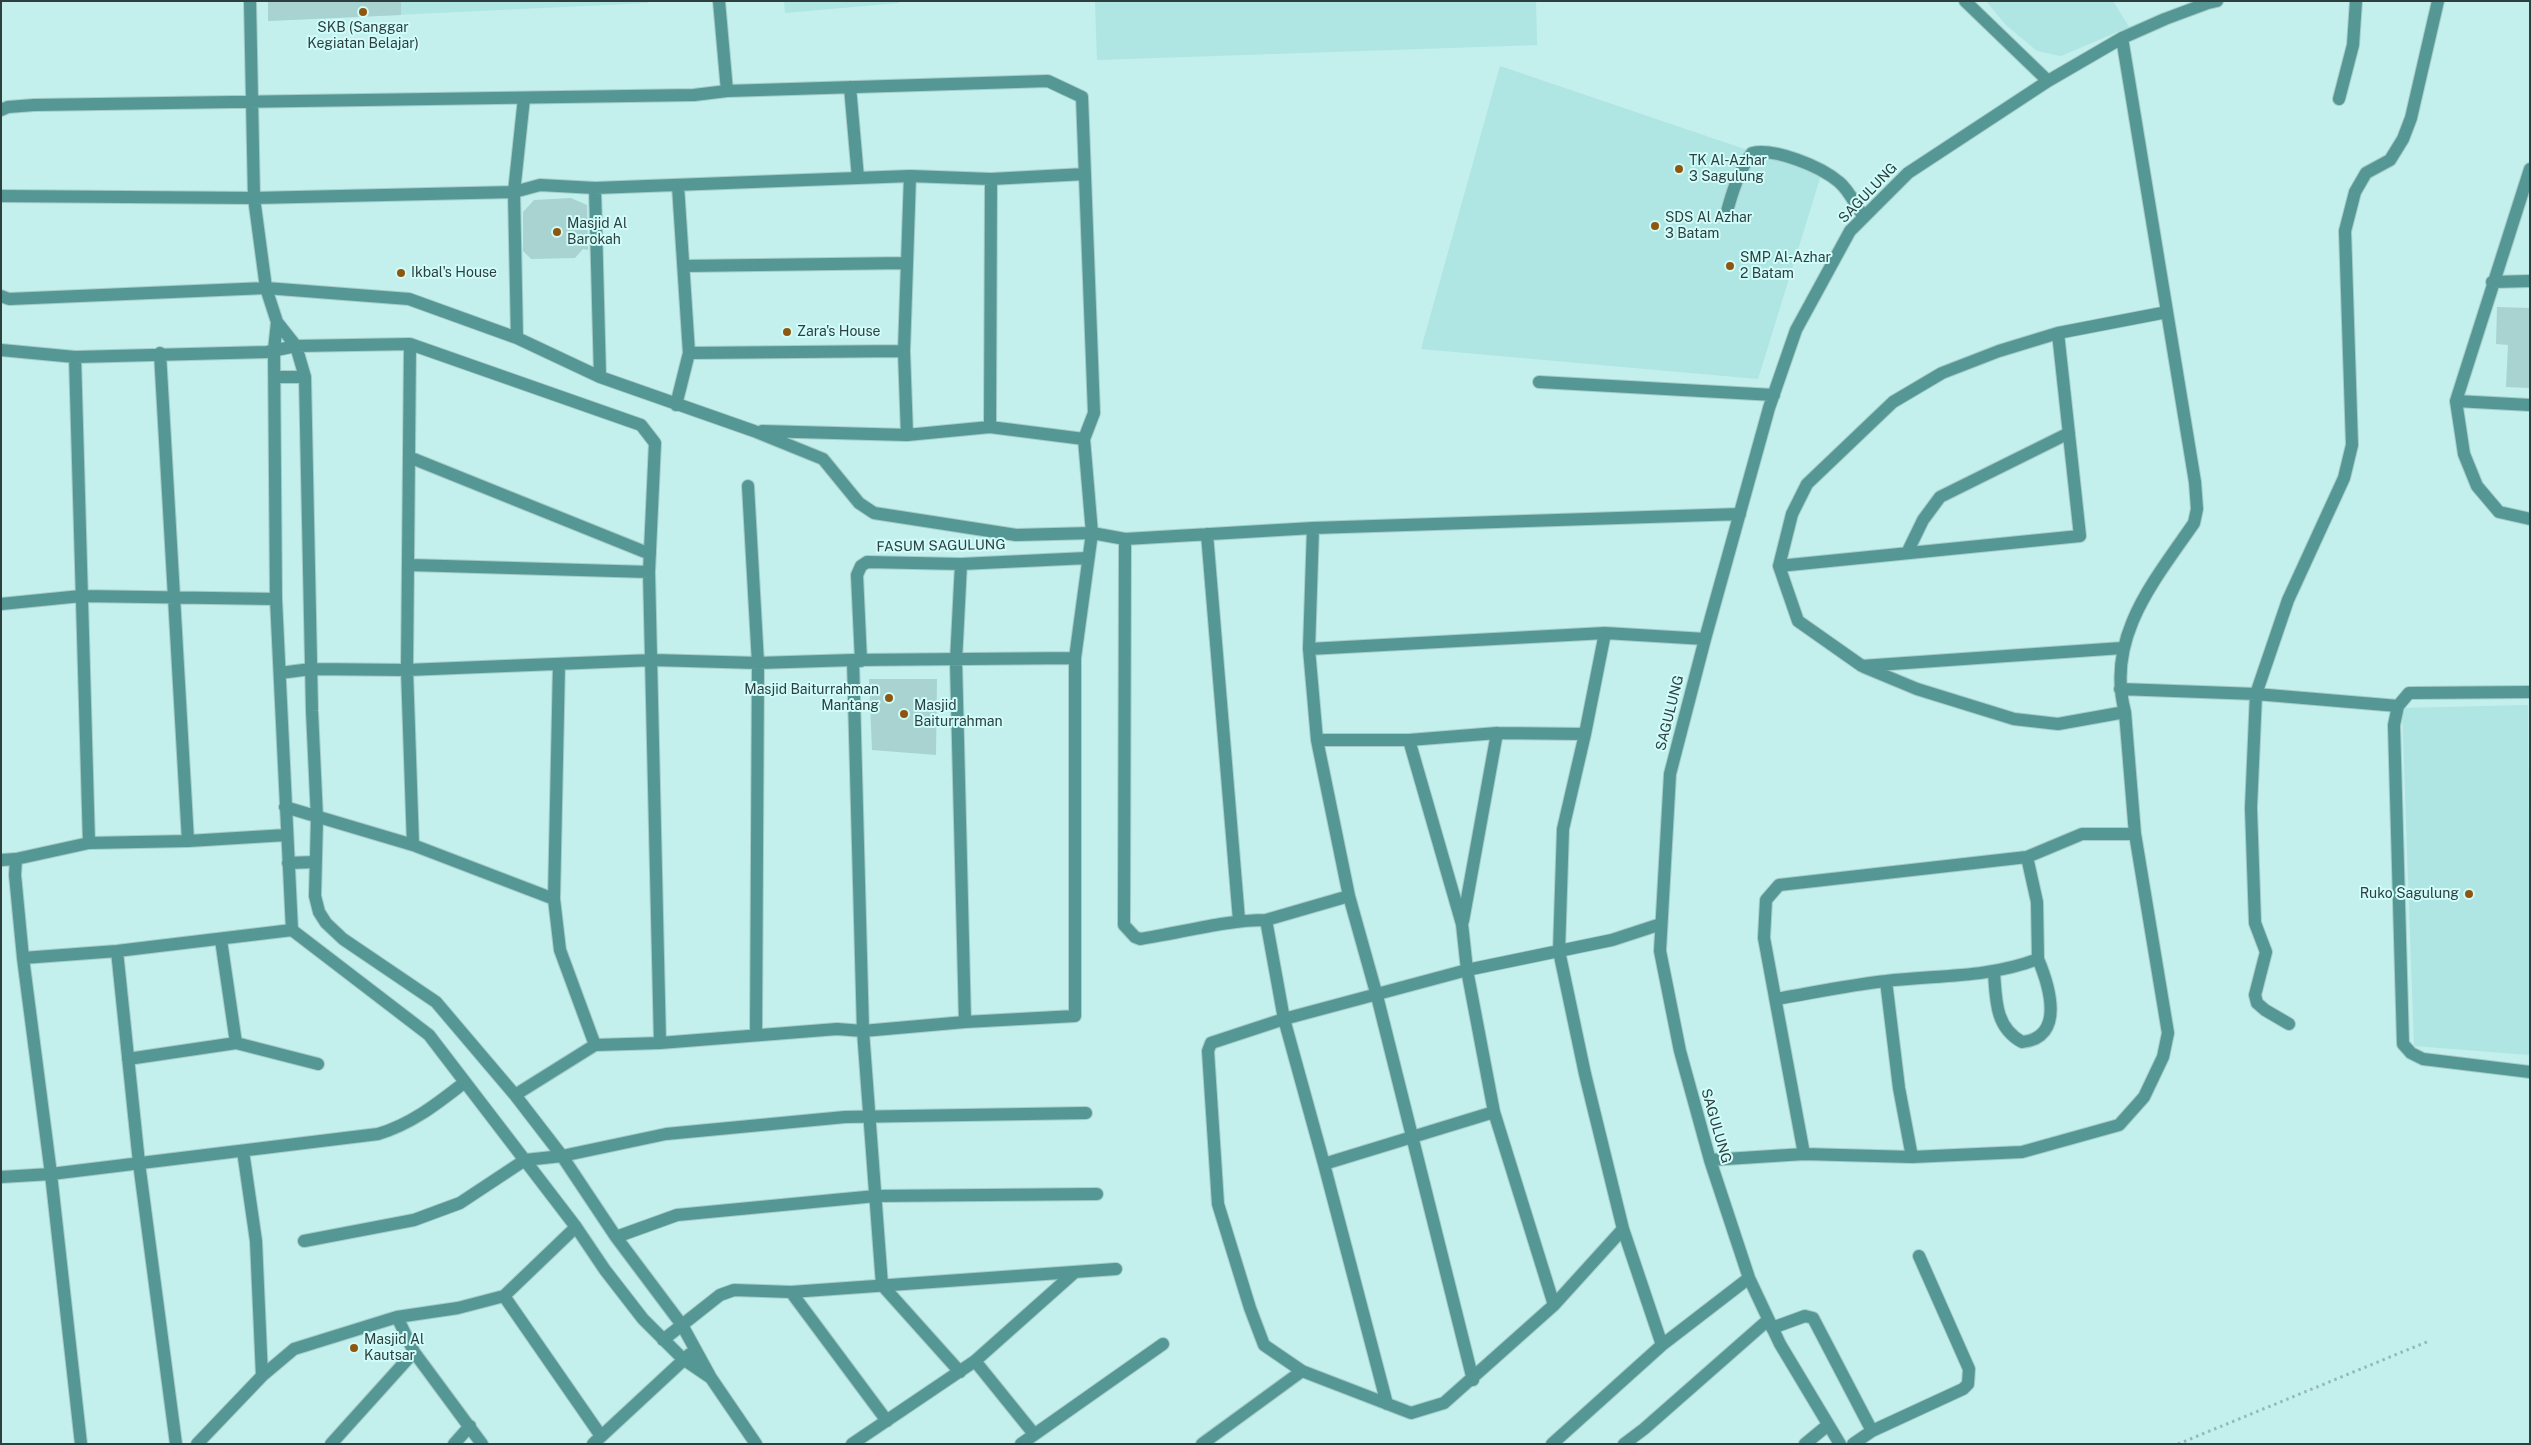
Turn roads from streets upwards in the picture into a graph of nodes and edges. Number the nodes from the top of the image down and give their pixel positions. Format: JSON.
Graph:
{"nodes":[{"id":1,"x":250,"y":1,"type":"edge"},
{"id":2,"x":719,"y":1,"type":"edge"},
{"id":3,"x":1965,"y":1,"type":"edge"},
{"id":4,"x":2356,"y":1,"type":"edge"},
{"id":5,"x":2438,"y":1,"type":"edge"},
{"id":6,"x":2211,"y":2,"type":"edge"},
{"id":7,"x":2122,"y":38,"type":"junction"},
{"id":8,"x":2048,"y":81,"type":"junction"},
{"id":9,"x":850,"y":87,"type":"junction"},
{"id":10,"x":727,"y":91,"type":"junction"},
{"id":11,"x":524,"y":98,"type":"junction"},
{"id":12,"x":2339,"y":99,"type":"dead end"},
{"id":13,"x":252,"y":102,"type":"junction"},
{"id":14,"x":1,"y":110,"type":"edge"},
{"id":15,"x":2530,"y":169,"type":"edge"},
{"id":16,"x":1085,"y":174,"type":"junction"},
{"id":17,"x":910,"y":176,"type":"junction"},
{"id":18,"x":858,"y":178,"type":"junction"},
{"id":19,"x":991,"y":179,"type":"junction"},
{"id":20,"x":678,"y":186,"type":"junction"},
{"id":21,"x":595,"y":188,"type":"junction"},
{"id":22,"x":514,"y":192,"type":"junction"},
{"id":23,"x":1,"y":196,"type":"edge"},
{"id":24,"x":254,"y":198,"type":"junction"},
{"id":25,"x":1726,"y":215,"type":"dead end"},
{"id":26,"x":1864,"y":217,"type":"junction"},
{"id":27,"x":906,"y":263,"type":"junction"},
{"id":28,"x":684,"y":266,"type":"junction"},
{"id":29,"x":2530,"y":281,"type":"edge"},
{"id":30,"x":2492,"y":282,"type":"junction"},
{"id":31,"x":266,"y":288,"type":"junction"},
{"id":32,"x":1,"y":296,"type":"edge"},
{"id":33,"x":2168,"y":312,"type":"junction"},
{"id":34,"x":277,"y":322,"type":"junction"},
{"id":35,"x":2058,"y":332,"type":"junction"},
{"id":36,"x":517,"y":338,"type":"junction"},
{"id":37,"x":410,"y":344,"type":"junction"},
{"id":38,"x":296,"y":346,"type":"junction"},
{"id":39,"x":1,"y":350,"type":"edge"},
{"id":40,"x":274,"y":350,"type":"junction"},
{"id":41,"x":904,"y":351,"type":"junction"},
{"id":42,"x":160,"y":353,"type":"junction"},
{"id":43,"x":689,"y":353,"type":"junction"},
{"id":44,"x":75,"y":357,"type":"junction"},
{"id":45,"x":275,"y":377,"type":"junction"},
{"id":46,"x":306,"y":377,"type":"junction"},
{"id":47,"x":600,"y":377,"type":"junction"},
{"id":48,"x":1539,"y":382,"type":"dead end"},
{"id":49,"x":1774,"y":395,"type":"junction"},
{"id":50,"x":2456,"y":401,"type":"junction"},
{"id":51,"x":676,"y":405,"type":"junction"},
{"id":52,"x":2530,"y":405,"type":"edge"},
{"id":53,"x":990,"y":427,"type":"junction"},
{"id":54,"x":754,"y":431,"type":"junction"},
{"id":55,"x":2069,"y":433,"type":"junction"},
{"id":56,"x":907,"y":435,"type":"junction"},
{"id":57,"x":1084,"y":439,"type":"junction"},
{"id":58,"x":409,"y":457,"type":"junction"},
{"id":59,"x":748,"y":486,"type":"dead end"},
{"id":60,"x":1740,"y":514,"type":"junction"},
{"id":61,"x":2530,"y":519,"type":"edge"},
{"id":62,"x":1313,"y":528,"type":"junction"},
{"id":63,"x":1092,"y":533,"type":"junction"},
{"id":64,"x":1207,"y":534,"type":"junction"},
{"id":65,"x":1125,"y":539,"type":"junction"},
{"id":66,"x":1907,"y":553,"type":"junction"},
{"id":67,"x":650,"y":554,"type":"junction"},
{"id":68,"x":1087,"y":558,"type":"junction"},
{"id":69,"x":962,"y":564,"type":"junction"},
{"id":70,"x":410,"y":565,"type":"junction"},
{"id":71,"x":1779,"y":566,"type":"junction"},
{"id":72,"x":650,"y":572,"type":"junction"},
{"id":73,"x":81,"y":596,"type":"junction"},
{"id":74,"x":175,"y":596,"type":"junction"},
{"id":75,"x":276,"y":599,"type":"junction"},
{"id":76,"x":1,"y":604,"type":"edge"},
{"id":77,"x":1605,"y":633,"type":"junction"},
{"id":78,"x":1705,"y":639,"type":"junction"},
{"id":79,"x":2122,"y":648,"type":"junction"},
{"id":80,"x":1308,"y":649,"type":"junction"},
{"id":81,"x":1075,"y":658,"type":"junction"},
{"id":82,"x":653,"y":660,"type":"junction"},
{"id":83,"x":857,"y":660,"type":"junction"},
{"id":84,"x":956,"y":661,"type":"junction"},
{"id":85,"x":758,"y":663,"type":"junction"},
{"id":86,"x":559,"y":664,"type":"junction"},
{"id":87,"x":1862,"y":666,"type":"junction"},
{"id":88,"x":311,"y":669,"type":"junction"},
{"id":89,"x":407,"y":670,"type":"junction"},
{"id":90,"x":280,"y":673,"type":"junction"},
{"id":91,"x":2120,"y":689,"type":"junction"},
{"id":92,"x":2530,"y":692,"type":"edge"},
{"id":93,"x":2256,"y":694,"type":"junction"},
{"id":94,"x":2398,"y":706,"type":"junction"},
{"id":95,"x":2126,"y":712,"type":"junction"},
{"id":96,"x":1497,"y":733,"type":"junction"},
{"id":97,"x":1584,"y":734,"type":"junction"},
{"id":98,"x":1318,"y":740,"type":"junction"},
{"id":99,"x":1409,"y":740,"type":"junction"},
{"id":100,"x":284,"y":807,"type":"junction"},
{"id":101,"x":317,"y":818,"type":"junction"},
{"id":102,"x":286,"y":834,"type":"junction"},
{"id":103,"x":2135,"y":834,"type":"junction"},
{"id":104,"x":188,"y":841,"type":"junction"},
{"id":105,"x":89,"y":844,"type":"junction"},
{"id":106,"x":413,"y":845,"type":"junction"},
{"id":107,"x":2027,"y":857,"type":"junction"},
{"id":108,"x":16,"y":859,"type":"junction"},
{"id":109,"x":1,"y":860,"type":"edge"},
{"id":110,"x":315,"y":862,"type":"junction"},
{"id":111,"x":288,"y":863,"type":"junction"},
{"id":112,"x":1348,"y":896,"type":"junction"},
{"id":113,"x":554,"y":900,"type":"junction"},
{"id":114,"x":1239,"y":920,"type":"junction"},
{"id":115,"x":1266,"y":920,"type":"junction"},
{"id":116,"x":1462,"y":924,"type":"junction"},
{"id":117,"x":1660,"y":924,"type":"junction"},
{"id":118,"x":292,"y":930,"type":"junction"},
{"id":119,"x":221,"y":940,"type":"junction"},
{"id":120,"x":117,"y":951,"type":"junction"},
{"id":121,"x":1559,"y":951,"type":"junction"},
{"id":122,"x":23,"y":958,"type":"junction"},
{"id":123,"x":2038,"y":959,"type":"junction"},
{"id":124,"x":1467,"y":970,"type":"junction"},
{"id":125,"x":1994,"y":972,"type":"junction"},
{"id":126,"x":1886,"y":981,"type":"junction"},
{"id":127,"x":1377,"y":996,"type":"junction"},
{"id":128,"x":1776,"y":999,"type":"junction"},
{"id":129,"x":1284,"y":1019,"type":"junction"},
{"id":130,"x":965,"y":1022,"type":"junction"},
{"id":131,"x":2289,"y":1024,"type":"dead end"},
{"id":132,"x":863,"y":1031,"type":"junction"},
{"id":133,"x":756,"y":1035,"type":"junction"},
{"id":134,"x":236,"y":1043,"type":"junction"},
{"id":135,"x":660,"y":1043,"type":"junction"},
{"id":136,"x":595,"y":1045,"type":"junction"},
{"id":137,"x":128,"y":1059,"type":"junction"},
{"id":138,"x":318,"y":1064,"type":"dead end"},
{"id":139,"x":2530,"y":1072,"type":"edge"},
{"id":140,"x":465,"y":1082,"type":"junction"},
{"id":141,"x":515,"y":1095,"type":"junction"},
{"id":142,"x":1494,"y":1112,"type":"junction"},
{"id":143,"x":1086,"y":1113,"type":"dead end"},
{"id":144,"x":870,"y":1116,"type":"junction"},
{"id":145,"x":1412,"y":1136,"type":"junction"},
{"id":146,"x":243,"y":1151,"type":"junction"},
{"id":147,"x":1804,"y":1154,"type":"junction"},
{"id":148,"x":562,"y":1156,"type":"junction"},
{"id":149,"x":1912,"y":1157,"type":"junction"},
{"id":150,"x":525,"y":1160,"type":"junction"},
{"id":151,"x":1710,"y":1160,"type":"junction"},
{"id":152,"x":139,"y":1163,"type":"junction"},
{"id":153,"x":1324,"y":1164,"type":"junction"},
{"id":154,"x":51,"y":1174,"type":"junction"},
{"id":155,"x":1,"y":1177,"type":"edge"},
{"id":156,"x":1097,"y":1194,"type":"dead end"},
{"id":157,"x":876,"y":1196,"type":"junction"},
{"id":158,"x":576,"y":1226,"type":"junction"},
{"id":159,"x":1623,"y":1229,"type":"junction"},
{"id":160,"x":616,"y":1237,"type":"junction"},
{"id":161,"x":304,"y":1241,"type":"dead end"},
{"id":162,"x":1919,"y":1256,"type":"dead end"},
{"id":163,"x":1116,"y":1269,"type":"dead end"},
{"id":164,"x":1075,"y":1272,"type":"junction"},
{"id":165,"x":1749,"y":1278,"type":"junction"},
{"id":166,"x":882,"y":1284,"type":"junction"},
{"id":167,"x":791,"y":1292,"type":"junction"},
{"id":168,"x":504,"y":1296,"type":"junction"},
{"id":169,"x":1554,"y":1305,"type":"junction"},
{"id":170,"x":397,"y":1317,"type":"junction"},
{"id":171,"x":1770,"y":1324,"type":"junction"},
{"id":172,"x":682,"y":1325,"type":"junction"},
{"id":173,"x":663,"y":1340,"type":"junction"},
{"id":174,"x":1163,"y":1344,"type":"dead end"},
{"id":175,"x":1662,"y":1345,"type":"junction"},
{"id":176,"x":696,"y":1349,"type":"junction"},
{"id":177,"x":414,"y":1352,"type":"junction"},
{"id":178,"x":683,"y":1359,"type":"junction"},
{"id":179,"x":975,"y":1361,"type":"junction"},
{"id":180,"x":1302,"y":1371,"type":"junction"},
{"id":181,"x":960,"y":1372,"type":"junction"},
{"id":182,"x":262,"y":1376,"type":"junction"},
{"id":183,"x":711,"y":1378,"type":"junction"},
{"id":184,"x":1473,"y":1380,"type":"junction"},
{"id":185,"x":1387,"y":1404,"type":"junction"},
{"id":186,"x":886,"y":1421,"type":"junction"},
{"id":187,"x":1828,"y":1425,"type":"junction"},
{"id":188,"x":470,"y":1426,"type":"junction"},
{"id":189,"x":1872,"y":1431,"type":"junction"},
{"id":190,"x":1034,"y":1434,"type":"junction"},
{"id":191,"x":597,"y":1440,"type":"edge"},
{"id":192,"x":81,"y":1444,"type":"edge"},
{"id":193,"x":176,"y":1444,"type":"edge"},
{"id":194,"x":197,"y":1444,"type":"edge"},
{"id":195,"x":331,"y":1444,"type":"edge"},
{"id":196,"x":454,"y":1444,"type":"edge"},
{"id":197,"x":482,"y":1444,"type":"edge"},
{"id":198,"x":756,"y":1444,"type":"edge"},
{"id":199,"x":852,"y":1444,"type":"edge"},
{"id":200,"x":1021,"y":1444,"type":"edge"},
{"id":201,"x":1202,"y":1444,"type":"edge"},
{"id":202,"x":1552,"y":1444,"type":"edge"},
{"id":203,"x":1624,"y":1444,"type":"edge"},
{"id":204,"x":1806,"y":1444,"type":"edge"},
{"id":205,"x":1840,"y":1444,"type":"edge"},
{"id":206,"x":1853,"y":1444,"type":"edge"}],
"edges":[{"from":1,"to":13,"type":"street"},
{"from":2,"to":10,"type":"street"},
{"from":3,"to":8,"type":"street"},
{"from":4,"to":12,"type":"street"},
{"from":5,"to":93,"type":"street"},
{"from":6,"to":7,"type":"street","name":"SAGULUNG"},
{"from":7,"to":8,"type":"street","name":"SAGULUNG"},
{"from":7,"to":33,"type":"street"},
{"from":8,"to":26,"type":"street","name":"SAGULUNG"},
{"from":9,"to":10,"type":"street"},
{"from":9,"to":16,"type":"street"},
{"from":9,"to":18,"type":"street"},
{"from":10,"to":11,"type":"street"},
{"from":11,"to":13,"type":"street"},
{"from":11,"to":22,"type":"street"},
{"from":13,"to":14,"type":"street"},
{"from":13,"to":24,"type":"street"},
{"from":15,"to":30,"type":"street"},
{"from":16,"to":19,"type":"street"},
{"from":16,"to":57,"type":"street"},
{"from":17,"to":18,"type":"street"},
{"from":17,"to":19,"type":"street"},
{"from":17,"to":27,"type":"street"},
{"from":18,"to":20,"type":"street"},
{"from":19,"to":53,"type":"street"},
{"from":20,"to":21,"type":"street"},
{"from":20,"to":28,"type":"street"},
{"from":21,"to":22,"type":"street"},
{"from":21,"to":47,"type":"street"},
{"from":22,"to":24,"type":"street"},
{"from":22,"to":36,"type":"street"},
{"from":23,"to":24,"type":"street"},
{"from":24,"to":31,"type":"street"},
{"from":25,"to":26,"type":"street"},
{"from":26,"to":49,"type":"street","name":"SAGULUNG"},
{"from":27,"to":28,"type":"street"},
{"from":27,"to":41,"type":"street"},
{"from":28,"to":43,"type":"street"},
{"from":29,"to":30,"type":"street"},
{"from":30,"to":50,"type":"street"},
{"from":31,"to":32,"type":"street"},
{"from":31,"to":34,"type":"street"},
{"from":31,"to":36,"type":"street"},
{"from":33,"to":35,"type":"street"},
{"from":33,"to":79,"type":"street"},
{"from":34,"to":38,"type":"street"},
{"from":34,"to":40,"type":"street"},
{"from":35,"to":55,"type":"street"},
{"from":35,"to":71,"type":"street"},
{"from":36,"to":47,"type":"street"},
{"from":37,"to":38,"type":"street"},
{"from":37,"to":58,"type":"street"},
{"from":37,"to":67,"type":"street"},
{"from":38,"to":40,"type":"street"},
{"from":38,"to":46,"type":"street"},
{"from":39,"to":44,"type":"street"},
{"from":40,"to":42,"type":"street"},
{"from":40,"to":45,"type":"street"},
{"from":41,"to":43,"type":"street"},
{"from":41,"to":56,"type":"street"},
{"from":42,"to":44,"type":"street"},
{"from":42,"to":74,"type":"street"},
{"from":43,"to":51,"type":"street"},
{"from":44,"to":73,"type":"street"},
{"from":45,"to":46,"type":"street"},
{"from":45,"to":75,"type":"street"},
{"from":46,"to":88,"type":"street"},
{"from":47,"to":51,"type":"street"},
{"from":48,"to":49,"type":"street"},
{"from":49,"to":60,"type":"street","name":"SAGULUNG"},
{"from":50,"to":52,"type":"street"},
{"from":50,"to":61,"type":"street"},
{"from":51,"to":54,"type":"street"},
{"from":53,"to":56,"type":"street"},
{"from":53,"to":57,"type":"street"},
{"from":54,"to":56,"type":"street"},
{"from":54,"to":63,"type":"street"},
{"from":55,"to":66,"type":"street"},
{"from":55,"to":66,"type":"street"},
{"from":57,"to":63,"type":"street"},
{"from":58,"to":67,"type":"street"},
{"from":58,"to":70,"type":"street"},
{"from":59,"to":85,"type":"street"},
{"from":60,"to":62,"type":"street"},
{"from":60,"to":78,"type":"street","name":"SAGULUNG"},
{"from":62,"to":64,"type":"street"},
{"from":62,"to":80,"type":"street"},
{"from":63,"to":65,"type":"street"},
{"from":63,"to":68,"type":"street"},
{"from":64,"to":65,"type":"street"},
{"from":64,"to":114,"type":"street"},
{"from":65,"to":114,"type":"street"},
{"from":66,"to":71,"type":"street"},
{"from":67,"to":72,"type":"street"},
{"from":68,"to":69,"type":"street","name":"FASUM SAGULUNG"},
{"from":68,"to":81,"type":"street"},
{"from":69,"to":83,"type":"street","name":"FASUM SAGULUNG"},
{"from":69,"to":84,"type":"street"},
{"from":70,"to":72,"type":"street"},
{"from":70,"to":89,"type":"street"},
{"from":71,"to":87,"type":"street"},
{"from":72,"to":82,"type":"street"},
{"from":73,"to":74,"type":"street"},
{"from":73,"to":76,"type":"street"},
{"from":73,"to":105,"type":"street"},
{"from":74,"to":75,"type":"street"},
{"from":74,"to":104,"type":"street"},
{"from":75,"to":90,"type":"street"},
{"from":77,"to":78,"type":"street"},
{"from":77,"to":80,"type":"street"},
{"from":77,"to":97,"type":"street"},
{"from":78,"to":117,"type":"street","name":"SAGULUNG"},
{"from":79,"to":87,"type":"street"},
{"from":79,"to":91,"type":"street"},
{"from":80,"to":98,"type":"street"},
{"from":81,"to":84,"type":"street"},
{"from":81,"to":130,"type":"street"},
{"from":82,"to":85,"type":"street"},
{"from":82,"to":86,"type":"street"},
{"from":82,"to":135,"type":"street"},
{"from":83,"to":84,"type":"street"},
{"from":83,"to":85,"type":"street"},
{"from":83,"to":132,"type":"street","name":"FASUM SAGULUNG"},
{"from":84,"to":130,"type":"street"},
{"from":85,"to":133,"type":"street"},
{"from":86,"to":89,"type":"street"},
{"from":86,"to":113,"type":"street"},
{"from":87,"to":95,"type":"street"},
{"from":88,"to":89,"type":"street"},
{"from":88,"to":90,"type":"street"},
{"from":88,"to":101,"type":"street"},
{"from":89,"to":106,"type":"street"},
{"from":90,"to":100,"type":"street"},
{"from":91,"to":93,"type":"street"},
{"from":91,"to":95,"type":"street"},
{"from":92,"to":94,"type":"street"},
{"from":93,"to":94,"type":"street"},
{"from":93,"to":131,"type":"street"},
{"from":94,"to":139,"type":"street"},
{"from":95,"to":103,"type":"street"},
{"from":96,"to":97,"type":"street"},
{"from":96,"to":99,"type":"street"},
{"from":96,"to":116,"type":"street"},
{"from":97,"to":121,"type":"street"},
{"from":98,"to":99,"type":"street"},
{"from":98,"to":112,"type":"street"},
{"from":99,"to":116,"type":"street"},
{"from":100,"to":101,"type":"street"},
{"from":100,"to":102,"type":"street"},
{"from":101,"to":106,"type":"street"},
{"from":101,"to":110,"type":"street"},
{"from":102,"to":104,"type":"street"},
{"from":102,"to":111,"type":"street"},
{"from":103,"to":107,"type":"street"},
{"from":103,"to":149,"type":"street"},
{"from":104,"to":105,"type":"street"},
{"from":105,"to":108,"type":"street"},
{"from":106,"to":113,"type":"street"},
{"from":107,"to":123,"type":"street"},
{"from":107,"to":128,"type":"street"},
{"from":108,"to":109,"type":"street"},
{"from":108,"to":122,"type":"street"},
{"from":110,"to":111,"type":"street"},
{"from":110,"to":141,"type":"street"},
{"from":111,"to":118,"type":"street"},
{"from":112,"to":115,"type":"street"},
{"from":112,"to":127,"type":"street"},
{"from":113,"to":136,"type":"street"},
{"from":114,"to":115,"type":"street"},
{"from":115,"to":129,"type":"street"},
{"from":116,"to":124,"type":"street"},
{"from":117,"to":121,"type":"street"},
{"from":117,"to":151,"type":"street","name":"SAGULUNG"},
{"from":118,"to":119,"type":"street"},
{"from":118,"to":140,"type":"street"},
{"from":119,"to":120,"type":"street"},
{"from":119,"to":134,"type":"street"},
{"from":120,"to":122,"type":"street"},
{"from":120,"to":137,"type":"street"},
{"from":121,"to":124,"type":"street"},
{"from":121,"to":159,"type":"street"},
{"from":122,"to":154,"type":"street"},
{"from":123,"to":125,"type":"street"},
{"from":123,"to":125,"type":"street"},
{"from":124,"to":127,"type":"street"},
{"from":124,"to":142,"type":"street"},
{"from":125,"to":126,"type":"street"},
{"from":126,"to":128,"type":"street"},
{"from":126,"to":149,"type":"street"},
{"from":127,"to":129,"type":"street"},
{"from":127,"to":145,"type":"street"},
{"from":128,"to":147,"type":"street"},
{"from":129,"to":153,"type":"street"},
{"from":129,"to":180,"type":"street"},
{"from":130,"to":132,"type":"street"},
{"from":132,"to":133,"type":"street"},
{"from":132,"to":144,"type":"street","name":"FASUM SAGULUNG"},
{"from":133,"to":135,"type":"street"},
{"from":134,"to":137,"type":"street"},
{"from":134,"to":138,"type":"street"},
{"from":135,"to":136,"type":"street"},
{"from":136,"to":141,"type":"street"},
{"from":137,"to":152,"type":"street"},
{"from":140,"to":146,"type":"street"},
{"from":140,"to":150,"type":"street"},
{"from":141,"to":148,"type":"street"},
{"from":142,"to":145,"type":"street"},
{"from":142,"to":169,"type":"street"},
{"from":143,"to":144,"type":"street"},
{"from":144,"to":148,"type":"street"},
{"from":144,"to":157,"type":"street","name":"FASUM SAGULUNG"},
{"from":145,"to":153,"type":"street"},
{"from":145,"to":184,"type":"street"},
{"from":146,"to":152,"type":"street"},
{"from":146,"to":182,"type":"street"},
{"from":147,"to":149,"type":"street"},
{"from":147,"to":151,"type":"street"},
{"from":148,"to":150,"type":"street"},
{"from":148,"to":160,"type":"street"},
{"from":150,"to":158,"type":"street"},
{"from":150,"to":161,"type":"street"},
{"from":151,"to":165,"type":"street","name":"SAGULUNG"},
{"from":152,"to":154,"type":"street"},
{"from":152,"to":193,"type":"street"},
{"from":153,"to":185,"type":"street"},
{"from":154,"to":155,"type":"street"},
{"from":154,"to":192,"type":"street"},
{"from":156,"to":157,"type":"street"},
{"from":157,"to":160,"type":"street"},
{"from":157,"to":166,"type":"street","name":"FASUM SAGULUNG"},
{"from":158,"to":168,"type":"street"},
{"from":158,"to":173,"type":"street"},
{"from":159,"to":169,"type":"street"},
{"from":159,"to":175,"type":"street"},
{"from":160,"to":172,"type":"street"},
{"from":162,"to":189,"type":"street"},
{"from":163,"to":164,"type":"street"},
{"from":164,"to":166,"type":"street"},
{"from":164,"to":179,"type":"street"},
{"from":165,"to":171,"type":"street","name":"SAGULUNG"},
{"from":165,"to":175,"type":"street"},
{"from":166,"to":167,"type":"street"},
{"from":166,"to":181,"type":"street"},
{"from":167,"to":172,"type":"street"},
{"from":167,"to":186,"type":"street"},
{"from":168,"to":170,"type":"street"},
{"from":168,"to":191,"type":"street"},
{"from":169,"to":184,"type":"street"},
{"from":170,"to":177,"type":"street"},
{"from":170,"to":182,"type":"street"},
{"from":171,"to":187,"type":"street","name":"SAGULUNG"},
{"from":171,"to":189,"type":"street"},
{"from":171,"to":203,"type":"street"},
{"from":172,"to":173,"type":"street"},
{"from":172,"to":176,"type":"street"},
{"from":173,"to":178,"type":"street"},
{"from":174,"to":190,"type":"street"},
{"from":175,"to":202,"type":"street"},
{"from":176,"to":178,"type":"street"},
{"from":176,"to":183,"type":"street"},
{"from":177,"to":188,"type":"street"},
{"from":177,"to":195,"type":"street"},
{"from":178,"to":183,"type":"street"},
{"from":178,"to":191,"type":"street"},
{"from":179,"to":181,"type":"street"},
{"from":179,"to":190,"type":"street"},
{"from":180,"to":185,"type":"street"},
{"from":180,"to":201,"type":"street"},
{"from":181,"to":186,"type":"street"},
{"from":182,"to":194,"type":"street"},
{"from":183,"to":198,"type":"street"},
{"from":184,"to":185,"type":"street"},
{"from":186,"to":199,"type":"street"},
{"from":187,"to":204,"type":"street"},
{"from":187,"to":205,"type":"street","name":"SAGULUNG"},
{"from":188,"to":196,"type":"street"},
{"from":188,"to":197,"type":"street"},
{"from":189,"to":206,"type":"street"},
{"from":190,"to":200,"type":"street"}]}
